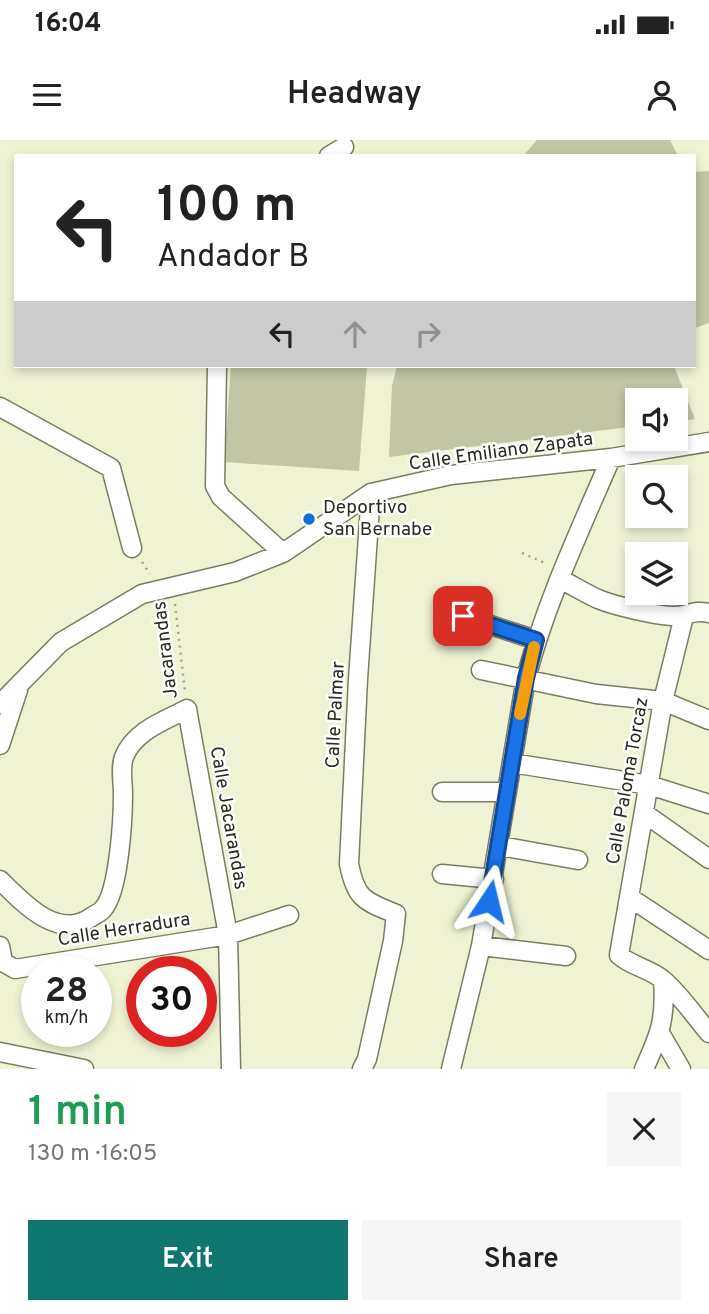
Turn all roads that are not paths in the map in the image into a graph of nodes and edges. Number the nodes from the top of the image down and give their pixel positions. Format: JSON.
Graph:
{"nodes":[{"id":1,"x":217,"y":368,"type":"edge"},
{"id":2,"x":0,"y":407,"type":"edge"},
{"id":3,"x":709,"y":442,"type":"edge"},
{"id":4,"x":611,"y":458,"type":"junction"},
{"id":5,"x":371,"y":493,"type":"junction"},
{"id":6,"x":132,"y":548,"type":"road end"},
{"id":7,"x":283,"y":554,"type":"junction"},
{"id":8,"x":561,"y":575,"type":"junction"},
{"id":9,"x":699,"y":611,"type":"edge"},
{"id":10,"x":463,"y":616,"type":"dead end"},
{"id":11,"x":536,"y":640,"type":"junction"},
{"id":12,"x":481,"y":670,"type":"dead end"},
{"id":13,"x":526,"y":678,"type":"junction"},
{"id":14,"x":19,"y":686,"type":"junction"},
{"id":15,"x":663,"y":701,"type":"junction"},
{"id":16,"x":0,"y":704,"type":"edge"},
{"id":17,"x":709,"y":720,"type":"edge"},
{"id":18,"x":0,"y":745,"type":"edge"},
{"id":19,"x":512,"y":763,"type":"junction"},
{"id":20,"x":649,"y":785,"type":"junction"},
{"id":21,"x":442,"y":792,"type":"dead end"},
{"id":22,"x":507,"y":792,"type":"junction"},
{"id":23,"x":709,"y":804,"type":"edge"},
{"id":24,"x":644,"y":813,"type":"junction"},
{"id":25,"x":499,"y":846,"type":"junction"},
{"id":26,"x":709,"y":859,"type":"edge"},
{"id":27,"x":578,"y":860,"type":"dead end"},
{"id":28,"x":442,"y":874,"type":"dead end"},
{"id":29,"x":494,"y":879,"type":"junction"},
{"id":30,"x":0,"y":880,"type":"edge"},
{"id":31,"x":629,"y":897,"type":"junction"},
{"id":32,"x":289,"y":915,"type":"dead end"},
{"id":33,"x":228,"y":935,"type":"junction"},
{"id":34,"x":0,"y":946,"type":"edge"},
{"id":35,"x":481,"y":946,"type":"junction"},
{"id":36,"x":709,"y":950,"type":"edge"},
{"id":37,"x":566,"y":956,"type":"dead end"},
{"id":38,"x":663,"y":980,"type":"junction"},
{"id":39,"x":660,"y":1033,"type":"junction"},
{"id":40,"x":709,"y":1033,"type":"edge"},
{"id":41,"x":0,"y":1052,"type":"edge"},
{"id":42,"x":84,"y":1069,"type":"edge"},
{"id":43,"x":231,"y":1069,"type":"edge"},
{"id":44,"x":362,"y":1069,"type":"edge"},
{"id":45,"x":451,"y":1069,"type":"edge"},
{"id":46,"x":644,"y":1069,"type":"edge"},
{"id":47,"x":681,"y":1069,"type":"edge"}],
"edges":[{"from":1,"to":7,"type":"street"},
{"from":2,"to":6,"type":"street"},
{"from":3,"to":4,"type":"street","name":"Calle Emiliano Zapata"},
{"from":4,"to":5,"type":"street","name":"Calle Emiliano Zapata"},
{"from":4,"to":8,"type":"street"},
{"from":5,"to":7,"type":"street","name":"Calle Emiliano Zapata"},
{"from":5,"to":44,"type":"street","name":"Calle Palmar"},
{"from":7,"to":14,"type":"street","name":"Calle Emiliano Zapata"},
{"from":8,"to":9,"type":"street"},
{"from":8,"to":11,"type":"street"},
{"from":9,"to":15,"type":"street","name":"Calle Paloma Torcaz"},
{"from":10,"to":11,"type":"street"},
{"from":11,"to":13,"type":"street"},
{"from":12,"to":13,"type":"street"},
{"from":13,"to":15,"type":"street"},
{"from":13,"to":19,"type":"street"},
{"from":14,"to":16,"type":"street","name":"Calle Emiliano Zapata"},
{"from":14,"to":18,"type":"street"},
{"from":15,"to":17,"type":"street"},
{"from":15,"to":20,"type":"street","name":"Calle Paloma Torcaz"},
{"from":19,"to":20,"type":"street"},
{"from":19,"to":22,"type":"street"},
{"from":20,"to":23,"type":"street"},
{"from":20,"to":24,"type":"street","name":"Calle Paloma Torcaz"},
{"from":21,"to":22,"type":"street"},
{"from":22,"to":25,"type":"street"},
{"from":24,"to":26,"type":"street"},
{"from":24,"to":31,"type":"street","name":"Calle Paloma Torcaz"},
{"from":25,"to":27,"type":"street"},
{"from":25,"to":29,"type":"street"},
{"from":28,"to":29,"type":"street"},
{"from":29,"to":35,"type":"street"},
{"from":30,"to":33,"type":"street","name":"Calle Jacarandas"},
{"from":31,"to":36,"type":"street"},
{"from":31,"to":38,"type":"street","name":"Calle Paloma Torcaz"},
{"from":32,"to":33,"type":"street","name":"Calle Herradura"},
{"from":33,"to":34,"type":"street","name":"Calle Herradura"},
{"from":33,"to":43,"type":"street","name":"Calle Jacarandas"},
{"from":35,"to":37,"type":"street"},
{"from":35,"to":45,"type":"street"},
{"from":38,"to":39,"type":"street"},
{"from":38,"to":40,"type":"street"},
{"from":39,"to":46,"type":"street"},
{"from":39,"to":47,"type":"street"},
{"from":41,"to":42,"type":"street"}]}
